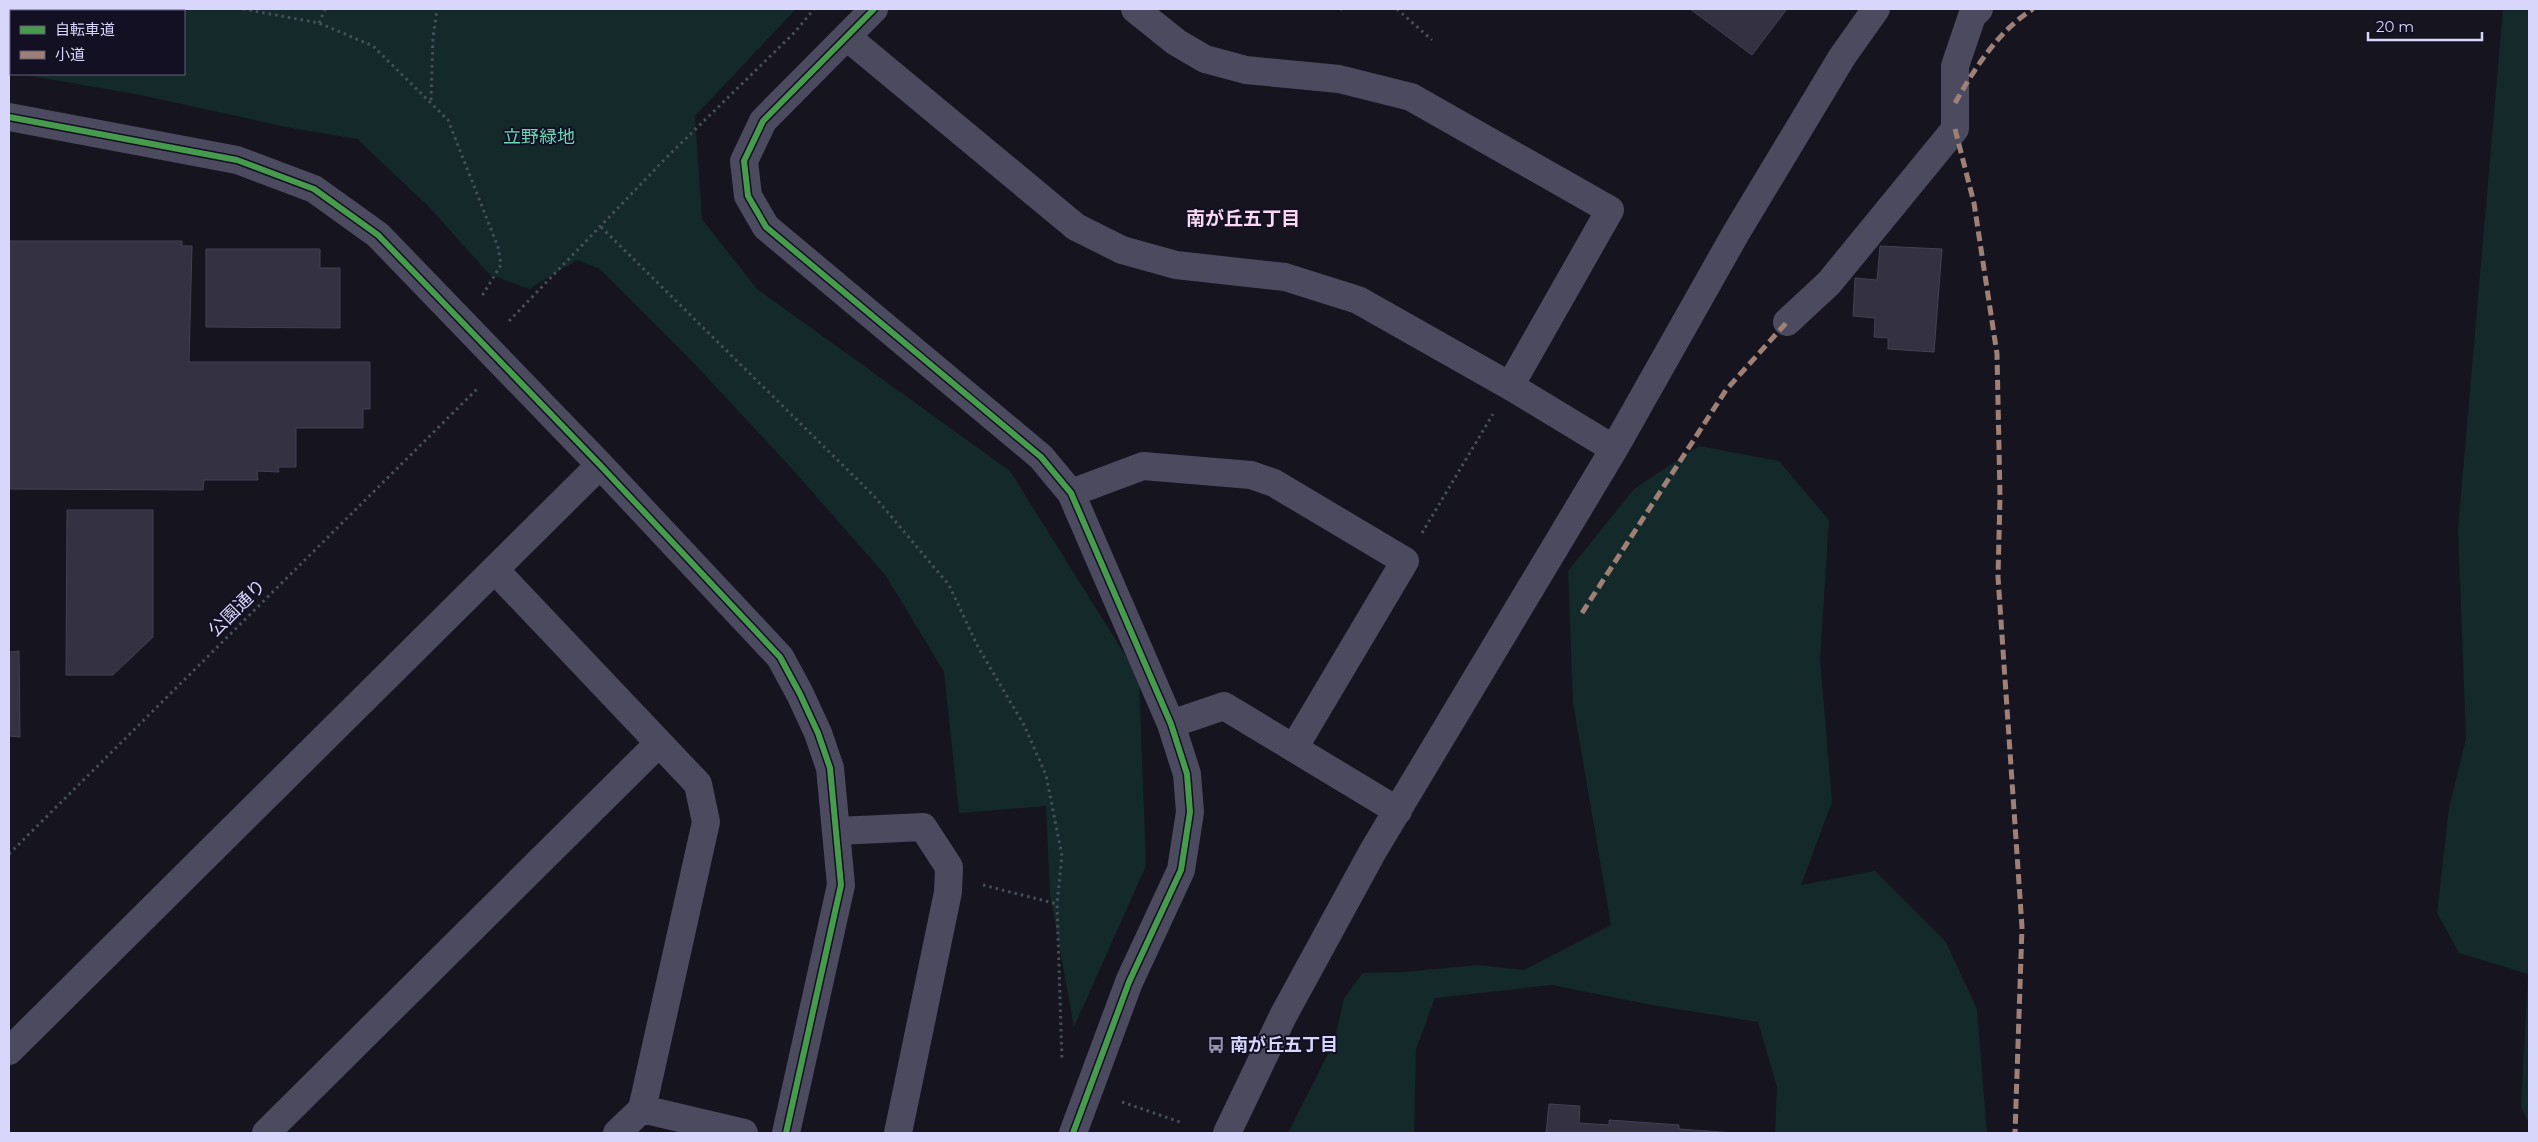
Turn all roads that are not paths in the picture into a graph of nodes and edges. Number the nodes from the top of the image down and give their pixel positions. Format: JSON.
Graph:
{"nodes":[{"id":1,"x":874,"y":9,"type":"edge"},
{"id":2,"x":1135,"y":9,"type":"edge"},
{"id":3,"x":1876,"y":9,"type":"edge"},
{"id":4,"x":1979,"y":9,"type":"edge"},
{"id":5,"x":847,"y":37,"type":"junction"},
{"id":6,"x":9,"y":117,"type":"edge"},
{"id":7,"x":1787,"y":322,"type":"dead end"},
{"id":8,"x":1503,"y":397,"type":"junction"},
{"id":9,"x":1614,"y":449,"type":"junction"},
{"id":10,"x":600,"y":464,"type":"junction"},
{"id":11,"x":1071,"y":493,"type":"junction"},
{"id":12,"x":495,"y":570,"type":"junction"},
{"id":13,"x":1171,"y":724,"type":"junction"},
{"id":14,"x":659,"y":743,"type":"junction"},
{"id":15,"x":1294,"y":748,"type":"junction"},
{"id":16,"x":1398,"y":811,"type":"junction"},
{"id":17,"x":838,"y":831,"type":"junction"},
{"id":18,"x":9,"y":1052,"type":"edge"},
{"id":19,"x":642,"y":1109,"type":"junction"},
{"id":20,"x":266,"y":1133,"type":"edge"},
{"id":21,"x":617,"y":1133,"type":"edge"},
{"id":22,"x":744,"y":1133,"type":"edge"},
{"id":23,"x":786,"y":1133,"type":"edge"},
{"id":24,"x":898,"y":1133,"type":"edge"},
{"id":25,"x":1073,"y":1133,"type":"edge"},
{"id":26,"x":1227,"y":1133,"type":"edge"}],
"edges":[{"from":1,"to":5,"type":"street"},
{"from":2,"to":8,"type":"street"},
{"from":3,"to":9,"type":"street"},
{"from":4,"to":7,"type":"street"},
{"from":5,"to":8,"type":"street"},
{"from":5,"to":11,"type":"street"},
{"from":6,"to":10,"type":"street"},
{"from":8,"to":9,"type":"street"},
{"from":9,"to":16,"type":"street"},
{"from":10,"to":12,"type":"street"},
{"from":10,"to":17,"type":"street"},
{"from":11,"to":13,"type":"street"},
{"from":11,"to":15,"type":"street"},
{"from":12,"to":14,"type":"street"},
{"from":12,"to":18,"type":"street"},
{"from":13,"to":15,"type":"street"},
{"from":13,"to":25,"type":"street"},
{"from":14,"to":19,"type":"street"},
{"from":14,"to":20,"type":"street"},
{"from":15,"to":16,"type":"street"},
{"from":16,"to":26,"type":"street"},
{"from":17,"to":23,"type":"street"},
{"from":17,"to":24,"type":"street"},
{"from":19,"to":21,"type":"street"},
{"from":19,"to":22,"type":"street"}]}
